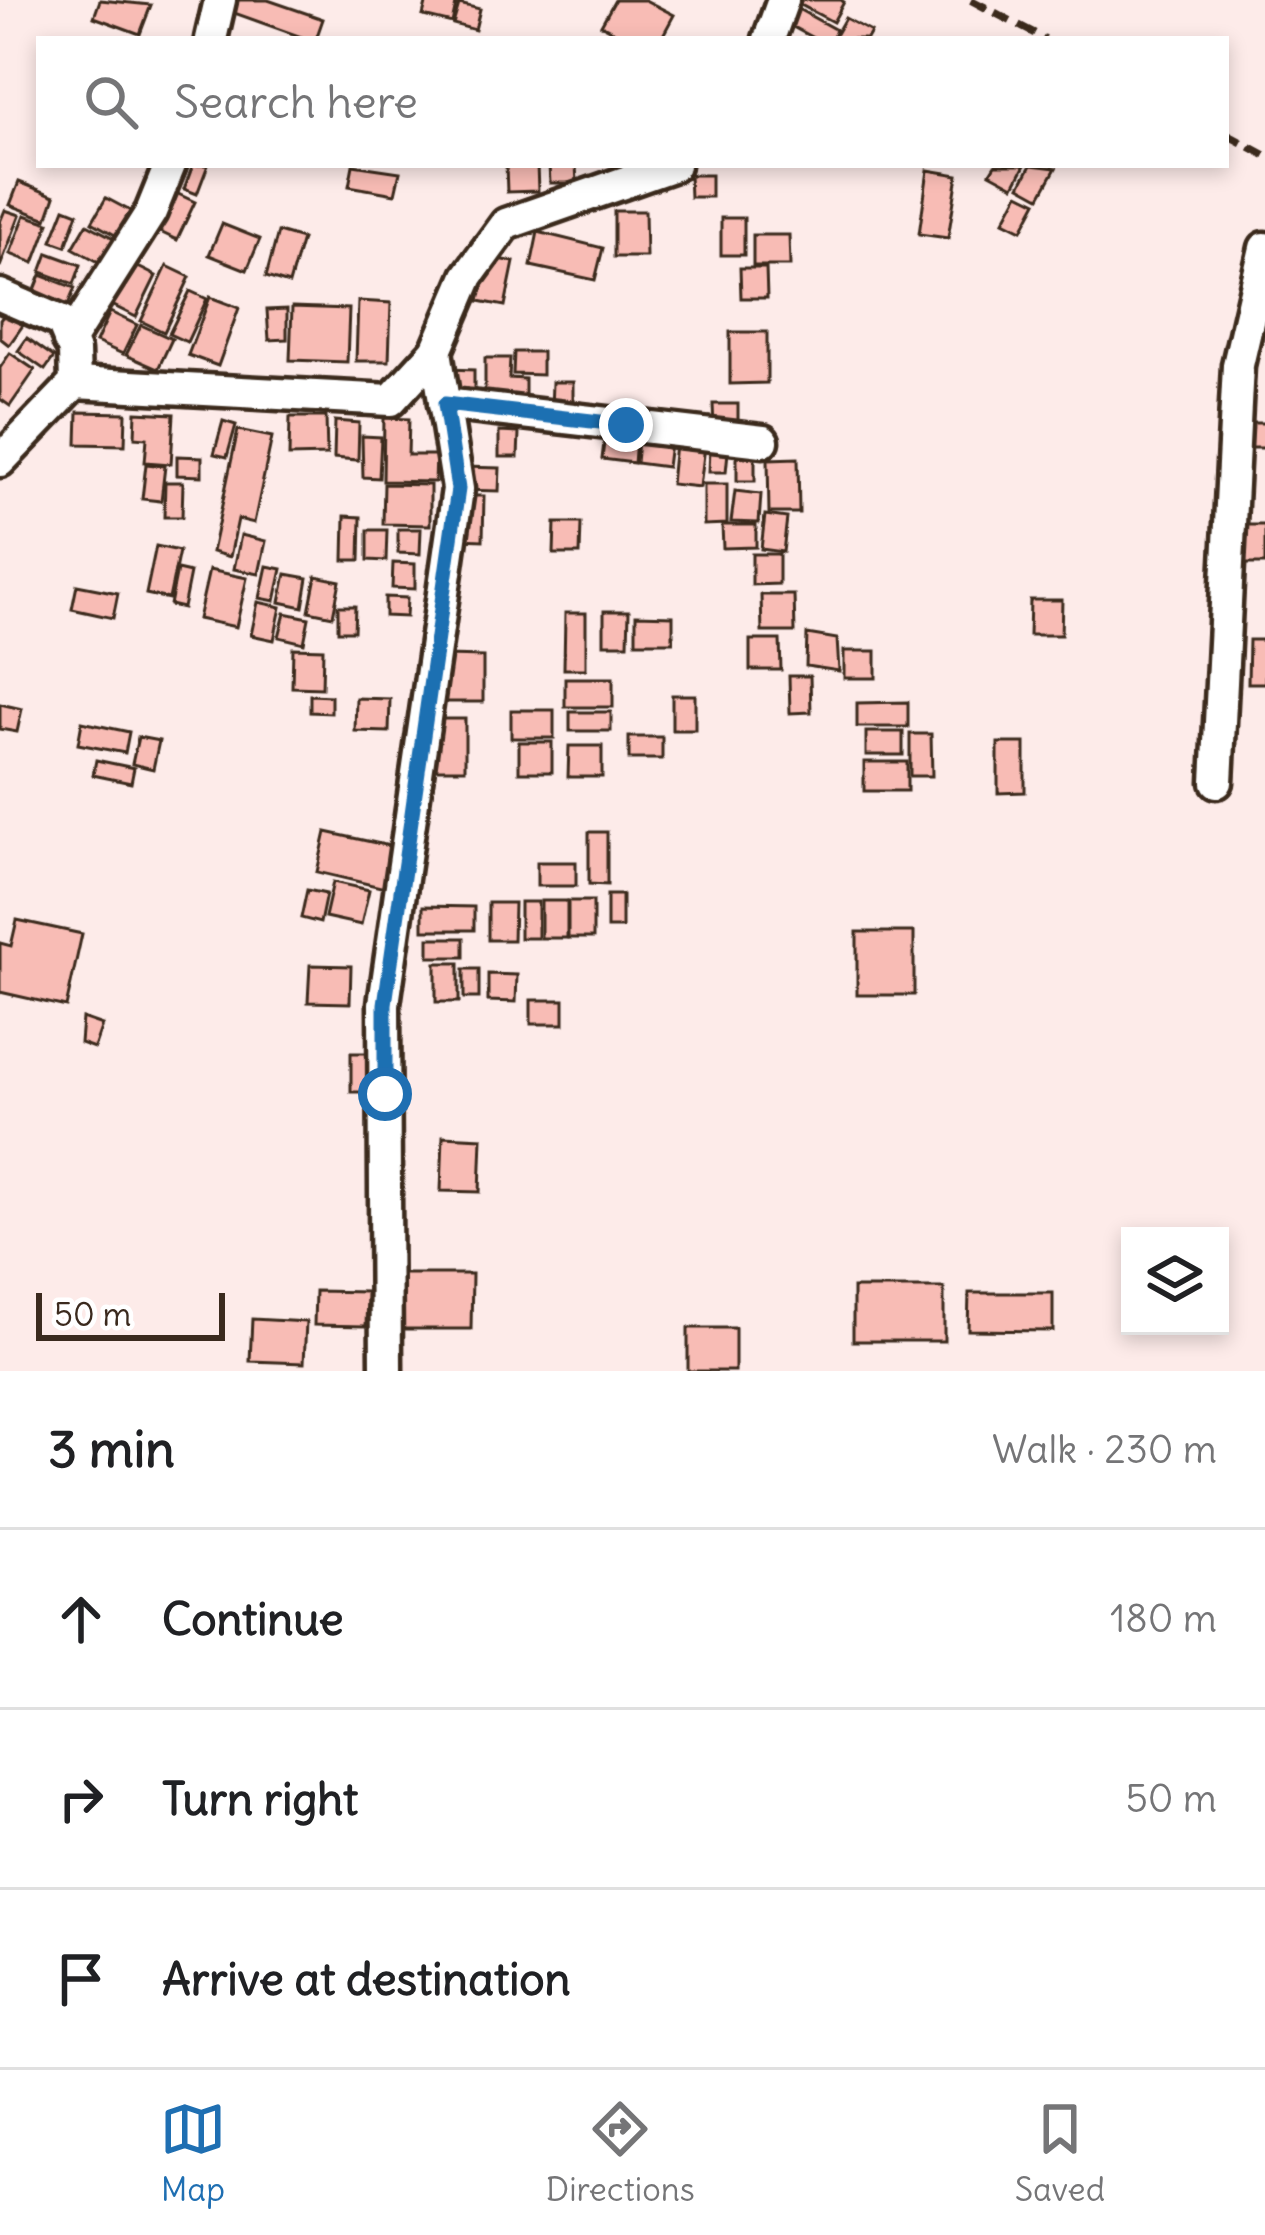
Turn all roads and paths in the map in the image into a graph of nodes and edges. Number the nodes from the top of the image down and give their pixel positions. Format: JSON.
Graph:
{"nodes":[{"id":1,"x":220,"y":0,"type":"edge"},
{"id":2,"x":782,"y":0,"type":"edge"},
{"id":3,"x":212,"y":36,"type":"edge"},
{"id":4,"x":771,"y":36,"type":"edge"},
{"id":5,"x":169,"y":168,"type":"edge"},
{"id":6,"x":665,"y":168,"type":"edge"},
{"id":7,"x":1265,"y":248,"type":"edge"},
{"id":8,"x":0,"y":295,"type":"edge"},
{"id":9,"x":69,"y":341,"type":"junction"},
{"id":10,"x":436,"y":351,"type":"junction"},
{"id":11,"x":75,"y":383,"type":"junction"},
{"id":12,"x":445,"y":404,"type":"junction"},
{"id":13,"x":763,"y":441,"type":"dead end"},
{"id":14,"x":0,"y":461,"type":"edge"},
{"id":15,"x":1217,"y":782,"type":"dead end"},
{"id":16,"x":386,"y":1371,"type":"edge"}],
"edges":[{"from":1,"to":3,"type":"street"},
{"from":2,"to":4,"type":"street"},
{"from":5,"to":9,"type":"street"},
{"from":6,"to":10,"type":"street"},
{"from":7,"to":15,"type":"street"},
{"from":8,"to":9,"type":"street"},
{"from":9,"to":11,"type":"street"},
{"from":10,"to":11,"type":"street"},
{"from":10,"to":12,"type":"street"},
{"from":11,"to":14,"type":"street"},
{"from":12,"to":13,"type":"street"},
{"from":12,"to":16,"type":"street"}]}
